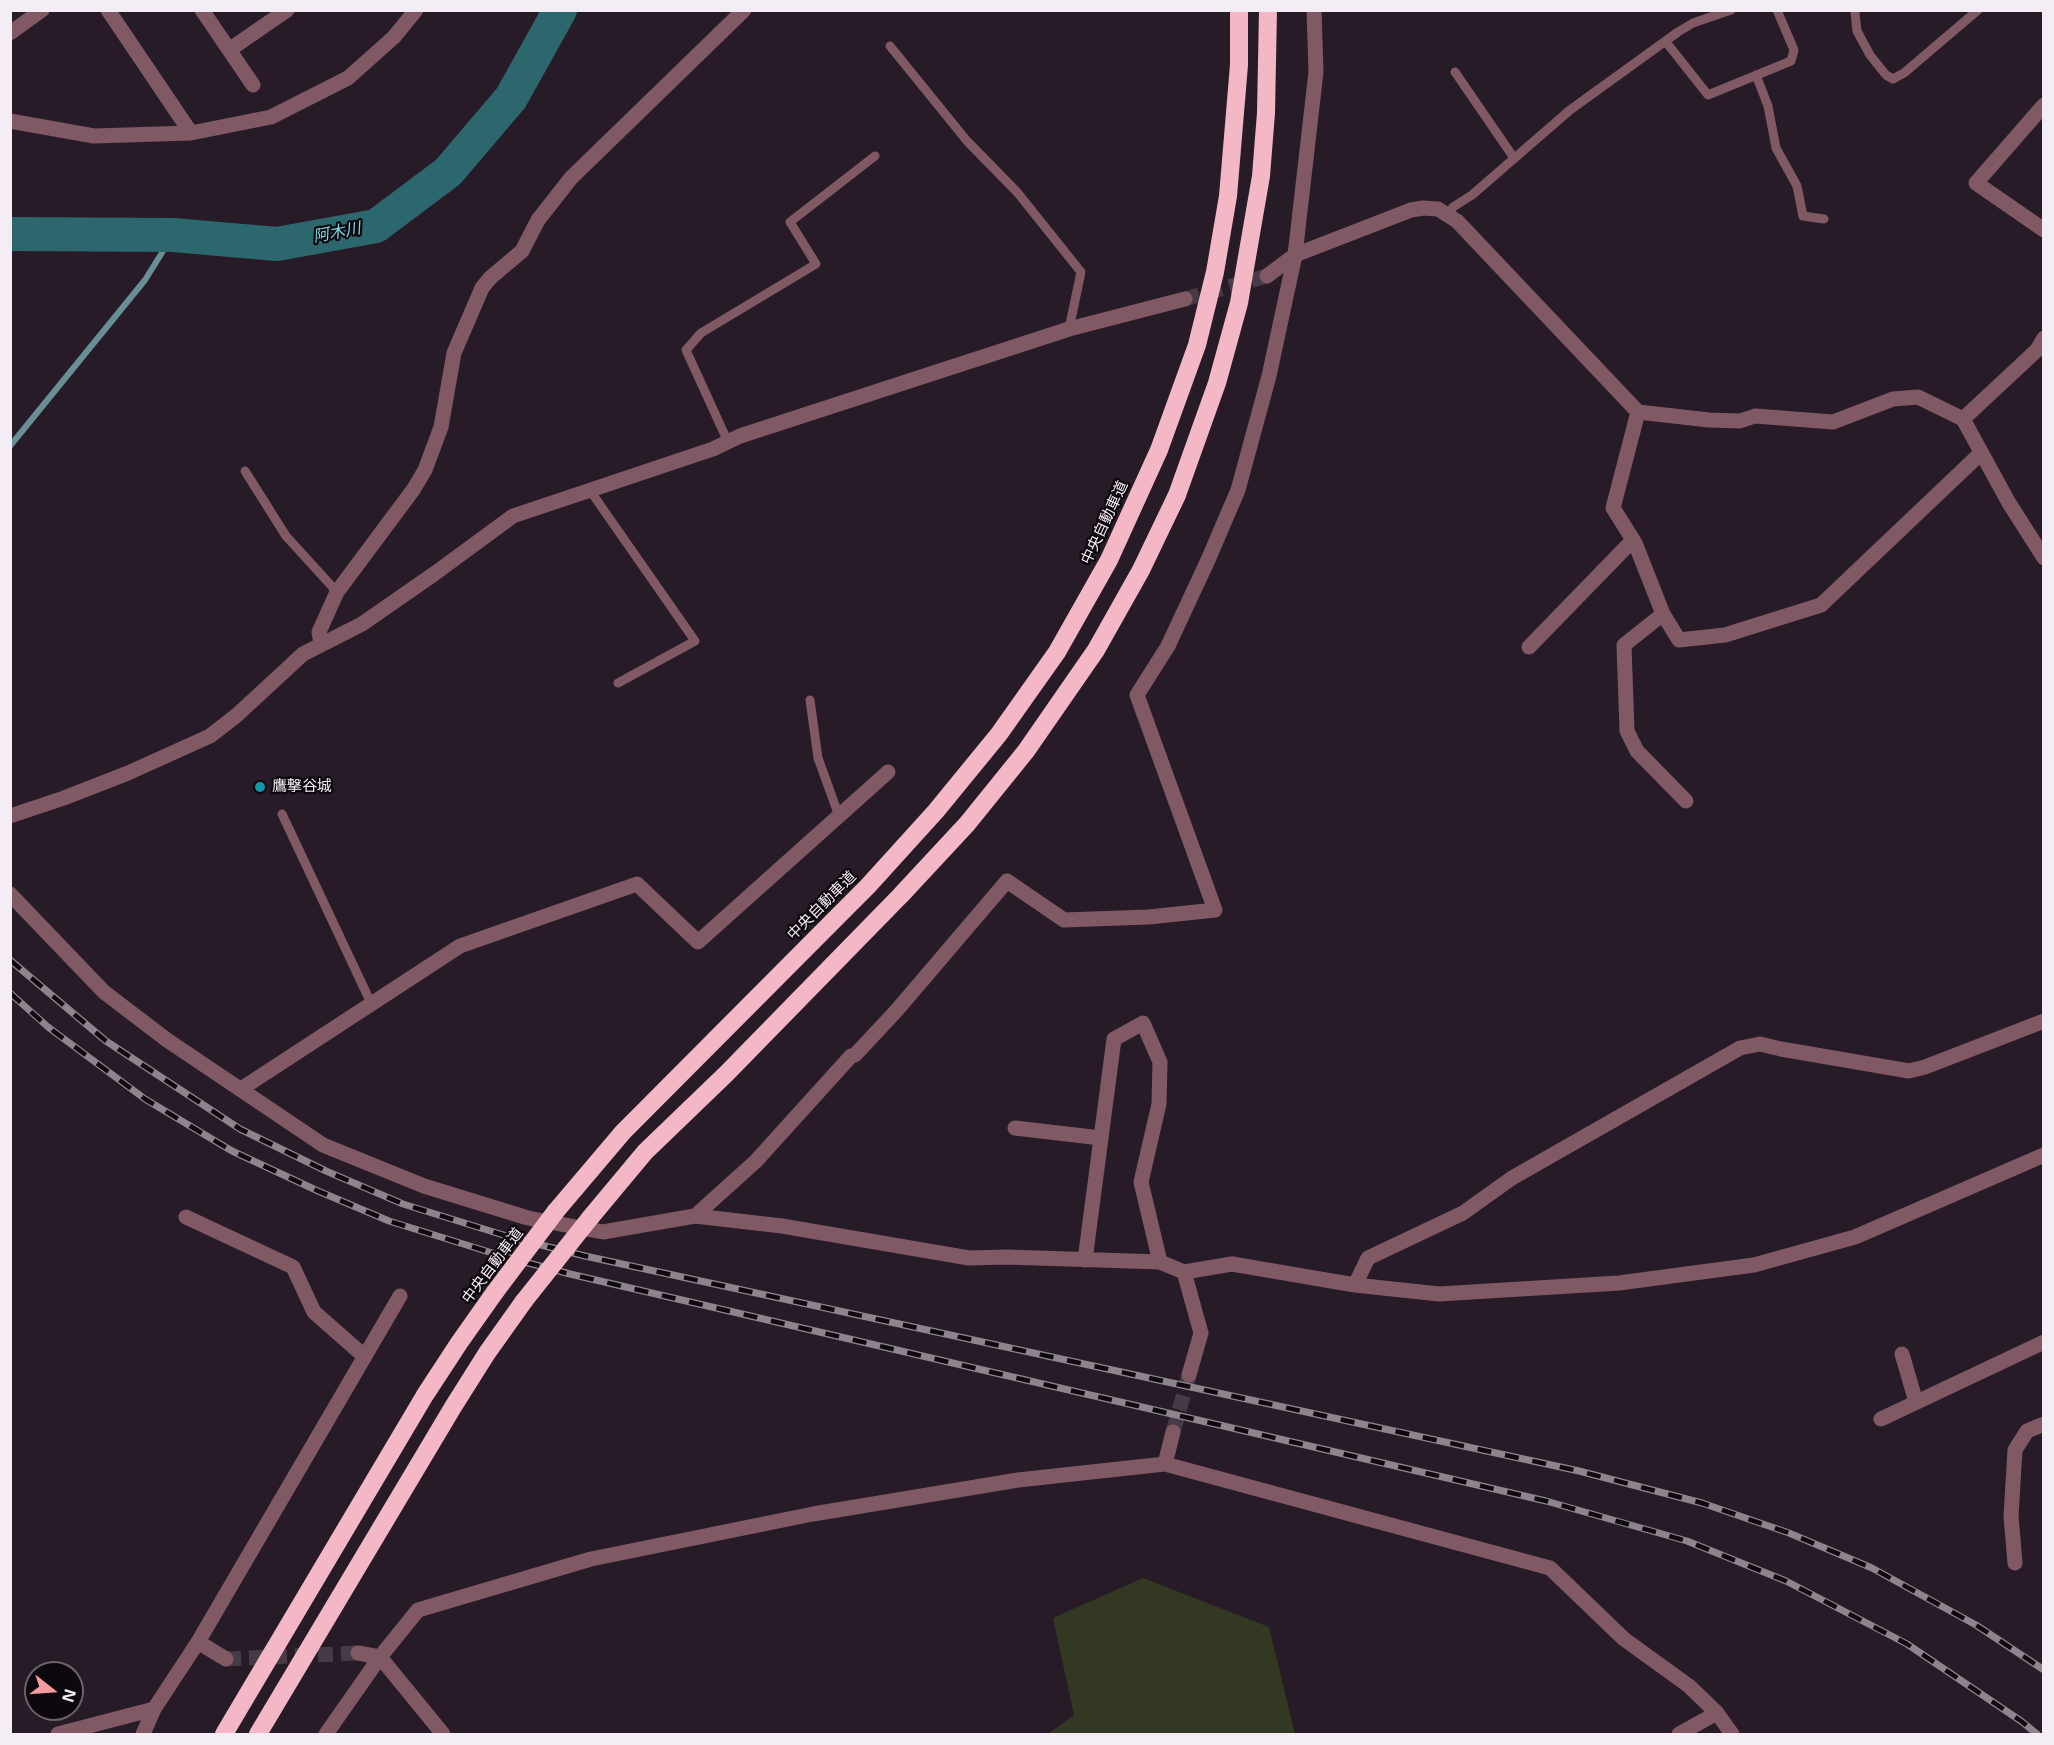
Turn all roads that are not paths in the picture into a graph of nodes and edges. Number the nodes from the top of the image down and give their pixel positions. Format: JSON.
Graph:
{"nodes":[{"id":1,"x":42,"y":10,"type":"edge"},
{"id":2,"x":108,"y":10,"type":"edge"},
{"id":3,"x":202,"y":10,"type":"edge"},
{"id":4,"x":287,"y":10,"type":"edge"},
{"id":5,"x":416,"y":10,"type":"edge"},
{"id":6,"x":744,"y":10,"type":"edge"},
{"id":7,"x":1239,"y":10,"type":"edge"},
{"id":8,"x":1268,"y":10,"type":"edge"},
{"id":9,"x":1314,"y":10,"type":"edge"},
{"id":10,"x":1731,"y":10,"type":"edge"},
{"id":11,"x":1777,"y":10,"type":"edge"},
{"id":12,"x":1856,"y":10,"type":"edge"},
{"id":13,"x":1978,"y":10,"type":"edge"},
{"id":14,"x":10,"y":33,"type":"edge"},
{"id":15,"x":1666,"y":42,"type":"junction"},
{"id":16,"x":891,"y":46,"type":"dead end"},
{"id":17,"x":229,"y":50,"type":"junction"},
{"id":18,"x":1455,"y":72,"type":"dead end"},
{"id":19,"x":1756,"y":75,"type":"junction"},
{"id":20,"x":253,"y":85,"type":"dead end"},
{"id":21,"x":2043,"y":105,"type":"edge"},
{"id":22,"x":10,"y":121,"type":"edge"},
{"id":23,"x":191,"y":133,"type":"junction"},
{"id":24,"x":875,"y":156,"type":"dead end"},
{"id":25,"x":1514,"y":158,"type":"junction"},
{"id":26,"x":1448,"y":216,"type":"junction"},
{"id":27,"x":1824,"y":219,"type":"dead end"},
{"id":28,"x":2043,"y":230,"type":"edge"},
{"id":29,"x":1295,"y":255,"type":"junction"},
{"id":30,"x":1267,"y":276,"type":"tunnel mouth"},
{"id":31,"x":1185,"y":299,"type":"tunnel mouth"},
{"id":32,"x":1070,"y":329,"type":"junction"},
{"id":33,"x":2043,"y":338,"type":"edge"},
{"id":34,"x":1638,"y":412,"type":"junction"},
{"id":35,"x":1963,"y":418,"type":"junction"},
{"id":36,"x":728,"y":442,"type":"junction"},
{"id":37,"x":1982,"y":453,"type":"junction"},
{"id":38,"x":245,"y":471,"type":"dead end"},
{"id":39,"x":589,"y":489,"type":"junction"},
{"id":40,"x":1633,"y":540,"type":"junction"},
{"id":41,"x":2043,"y":558,"type":"edge"},
{"id":42,"x":337,"y":592,"type":"junction"},
{"id":43,"x":1663,"y":614,"type":"junction"},
{"id":44,"x":321,"y":644,"type":"junction"},
{"id":45,"x":1529,"y":647,"type":"dead end"},
{"id":46,"x":618,"y":683,"type":"dead end"},
{"id":47,"x":810,"y":700,"type":"dead end"},
{"id":48,"x":888,"y":772,"type":"dead end"},
{"id":49,"x":1686,"y":801,"type":"dead end"},
{"id":50,"x":282,"y":814,"type":"dead end"},
{"id":51,"x":10,"y":816,"type":"edge"},
{"id":52,"x":839,"y":816,"type":"junction"},
{"id":53,"x":10,"y":894,"type":"edge"},
{"id":54,"x":371,"y":1003,"type":"junction"},
{"id":55,"x":2043,"y":1021,"type":"edge"},
{"id":56,"x":241,"y":1089,"type":"junction"},
{"id":57,"x":1015,"y":1128,"type":"dead end"},
{"id":58,"x":1101,"y":1138,"type":"junction"},
{"id":59,"x":2043,"y":1155,"type":"edge"},
{"id":60,"x":695,"y":1216,"type":"junction"},
{"id":61,"x":186,"y":1217,"type":"dead end"},
{"id":62,"x":1085,"y":1260,"type":"junction"},
{"id":63,"x":1160,"y":1262,"type":"junction"},
{"id":64,"x":1184,"y":1272,"type":"junction"},
{"id":65,"x":1355,"y":1285,"type":"junction"},
{"id":66,"x":400,"y":1296,"type":"dead end"},
{"id":67,"x":2043,"y":1341,"type":"edge"},
{"id":68,"x":1902,"y":1354,"type":"dead end"},
{"id":69,"x":364,"y":1356,"type":"junction"},
{"id":70,"x":1189,"y":1375,"type":"tunnel mouth"},
{"id":71,"x":1916,"y":1402,"type":"junction"},
{"id":72,"x":1881,"y":1419,"type":"dead end"},
{"id":73,"x":2043,"y":1424,"type":"edge"},
{"id":74,"x":1173,"y":1432,"type":"tunnel mouth"},
{"id":75,"x":1165,"y":1464,"type":"junction"},
{"id":76,"x":2015,"y":1563,"type":"dead end"},
{"id":77,"x":198,"y":1642,"type":"junction"},
{"id":78,"x":358,"y":1653,"type":"tunnel mouth"},
{"id":79,"x":380,"y":1657,"type":"junction"},
{"id":80,"x":226,"y":1659,"type":"tunnel mouth"},
{"id":81,"x":154,"y":1709,"type":"junction"},
{"id":82,"x":1717,"y":1713,"type":"junction"},
{"id":83,"x":58,"y":1734,"type":"edge"},
{"id":84,"x":143,"y":1734,"type":"edge"},
{"id":85,"x":224,"y":1734,"type":"edge"},
{"id":86,"x":258,"y":1734,"type":"edge"},
{"id":87,"x":326,"y":1734,"type":"edge"},
{"id":88,"x":443,"y":1734,"type":"edge"},
{"id":89,"x":1679,"y":1734,"type":"edge"},
{"id":90,"x":1732,"y":1734,"type":"edge"}],
"edges":[{"from":1,"to":14,"type":"street"},
{"from":2,"to":23,"type":"street"},
{"from":3,"to":17,"type":"street"},
{"from":4,"to":17,"type":"street"},
{"from":5,"to":23,"type":"street"},
{"from":6,"to":42,"type":"street"},
{"from":7,"to":85,"type":"highway","name":"中央自動車道","bridge":true},
{"from":8,"to":86,"type":"highway","bridge":true},
{"from":9,"to":29,"type":"street"},
{"from":10,"to":15,"type":"lane"},
{"from":11,"to":19,"type":"lane"},
{"from":12,"to":13,"type":"lane"},
{"from":15,"to":19,"type":"lane"},
{"from":15,"to":25,"type":"lane"},
{"from":16,"to":32,"type":"lane"},
{"from":17,"to":20,"type":"street"},
{"from":18,"to":25,"type":"lane"},
{"from":19,"to":27,"type":"lane"},
{"from":21,"to":28,"type":"street"},
{"from":22,"to":23,"type":"street"},
{"from":24,"to":36,"type":"lane"},
{"from":25,"to":26,"type":"lane"},
{"from":26,"to":29,"type":"street"},
{"from":26,"to":34,"type":"street"},
{"from":29,"to":30,"type":"street"},
{"from":29,"to":60,"type":"street"},
{"from":31,"to":32,"type":"street"},
{"from":32,"to":36,"type":"street"},
{"from":33,"to":35,"type":"street"},
{"from":34,"to":35,"type":"street"},
{"from":34,"to":40,"type":"street"},
{"from":35,"to":37,"type":"street"},
{"from":36,"to":39,"type":"street"},
{"from":37,"to":41,"type":"street"},
{"from":37,"to":43,"type":"street"},
{"from":38,"to":42,"type":"lane"},
{"from":39,"to":44,"type":"street"},
{"from":39,"to":46,"type":"lane"},
{"from":40,"to":43,"type":"street"},
{"from":40,"to":45,"type":"street"},
{"from":42,"to":44,"type":"street"},
{"from":43,"to":49,"type":"street"},
{"from":44,"to":51,"type":"street"},
{"from":47,"to":52,"type":"lane"},
{"from":48,"to":52,"type":"street"},
{"from":50,"to":54,"type":"lane"},
{"from":52,"to":54,"type":"street"},
{"from":53,"to":56,"type":"street"},
{"from":54,"to":56,"type":"street"},
{"from":55,"to":65,"type":"street"},
{"from":56,"to":60,"type":"street"},
{"from":57,"to":58,"type":"street"},
{"from":58,"to":62,"type":"street"},
{"from":58,"to":63,"type":"street"},
{"from":59,"to":65,"type":"street"},
{"from":60,"to":62,"type":"street"},
{"from":61,"to":69,"type":"street"},
{"from":62,"to":63,"type":"street"},
{"from":63,"to":64,"type":"street"},
{"from":64,"to":65,"type":"street"},
{"from":64,"to":70,"type":"street"},
{"from":66,"to":69,"type":"street"},
{"from":67,"to":71,"type":"street"},
{"from":68,"to":71,"type":"street"},
{"from":69,"to":77,"type":"street"},
{"from":71,"to":72,"type":"street"},
{"from":73,"to":76,"type":"street"},
{"from":74,"to":75,"type":"street"},
{"from":75,"to":79,"type":"street"},
{"from":75,"to":82,"type":"street"},
{"from":77,"to":80,"type":"street"},
{"from":77,"to":81,"type":"street"},
{"from":78,"to":79,"type":"street"},
{"from":79,"to":87,"type":"street"},
{"from":79,"to":88,"type":"street"},
{"from":81,"to":83,"type":"street"},
{"from":81,"to":84,"type":"street"},
{"from":82,"to":89,"type":"street"},
{"from":82,"to":90,"type":"street"}]}
